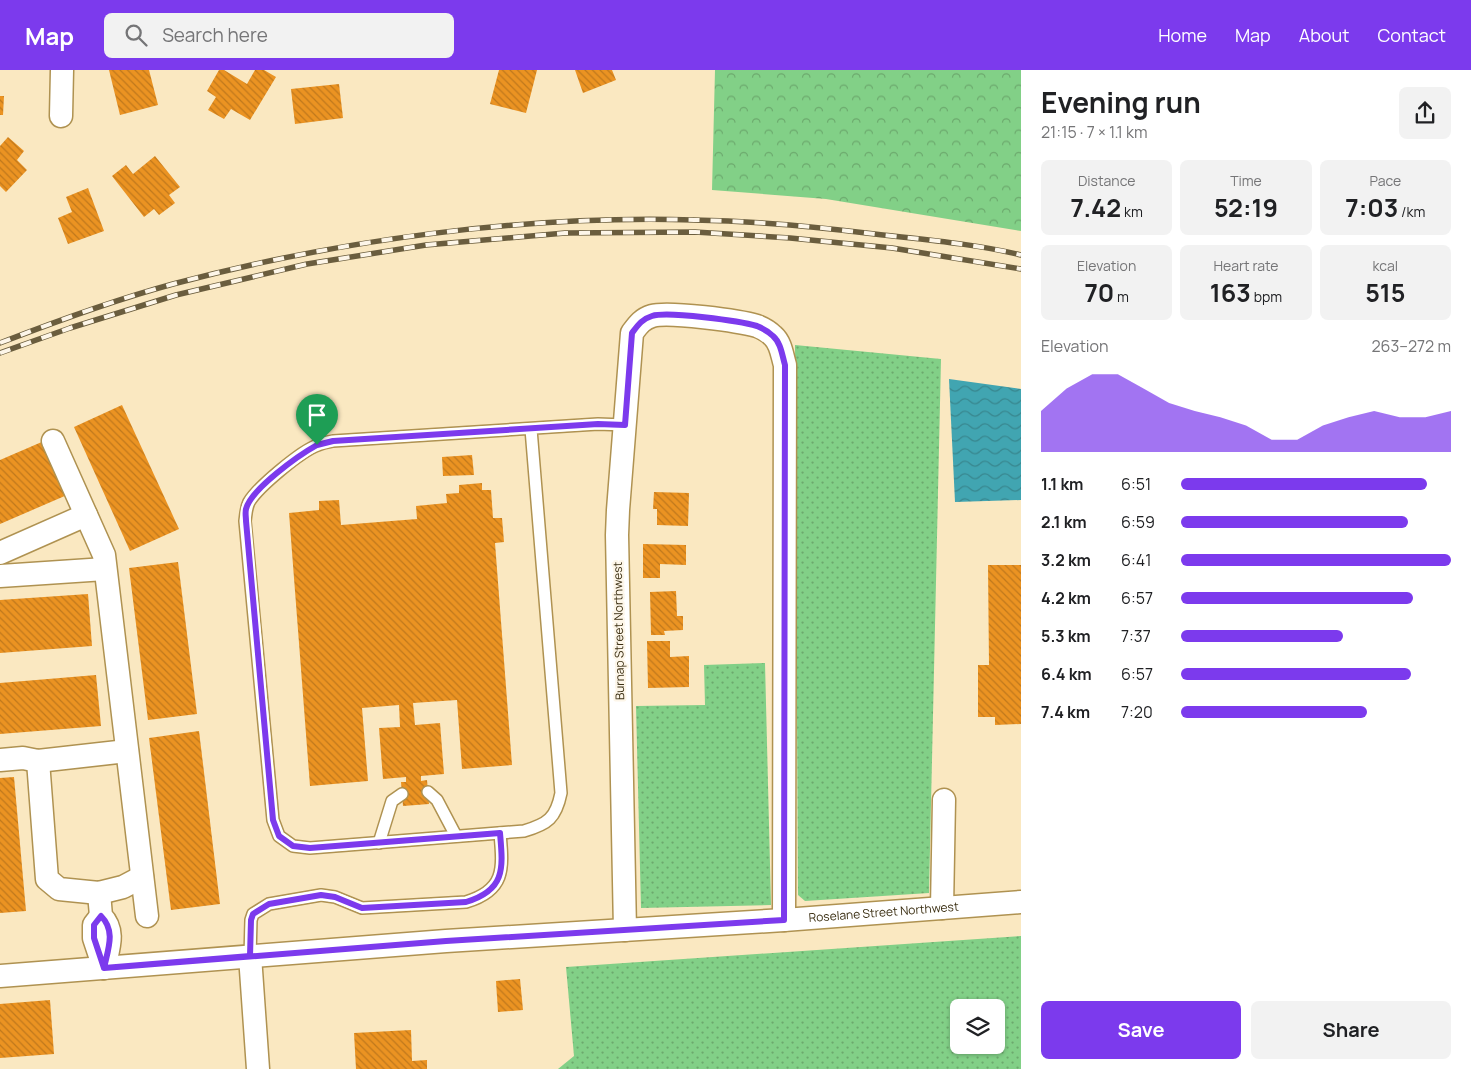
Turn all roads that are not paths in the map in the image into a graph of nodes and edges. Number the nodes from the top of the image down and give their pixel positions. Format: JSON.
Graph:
{"nodes":[{"id":1,"x":62,"y":70,"type":"edge"},
{"id":2,"x":61,"y":116,"type":"dead end"},
{"id":3,"x":625,"y":425,"type":"junction"},
{"id":4,"x":530,"y":428,"type":"junction"},
{"id":5,"x":54,"y":440,"type":"dead end"},
{"id":6,"x":86,"y":515,"type":"junction"},
{"id":7,"x":0,"y":553,"type":"edge"},
{"id":8,"x":105,"y":569,"type":"junction"},
{"id":9,"x":0,"y":576,"type":"edge"},
{"id":10,"x":127,"y":751,"type":"junction"},
{"id":11,"x":0,"y":760,"type":"edge"},
{"id":12,"x":38,"y":760,"type":"junction"},
{"id":13,"x":428,"y":792,"type":"dead end"},
{"id":14,"x":402,"y":794,"type":"dead end"},
{"id":15,"x":944,"y":800,"type":"dead end"},
{"id":16,"x":500,"y":833,"type":"junction"},
{"id":17,"x":456,"y":836,"type":"junction"},
{"id":18,"x":379,"y":843,"type":"junction"},
{"id":19,"x":142,"y":877,"type":"junction"},
{"id":20,"x":99,"y":892,"type":"junction"},
{"id":21,"x":1021,"y":902,"type":"edge"},
{"id":22,"x":942,"y":908,"type":"junction"},
{"id":23,"x":147,"y":916,"type":"dead end"},
{"id":24,"x":784,"y":920,"type":"junction"},
{"id":25,"x":625,"y":930,"type":"junction"},
{"id":26,"x":250,"y":956,"type":"junction"},
{"id":27,"x":104,"y":968,"type":"junction"},
{"id":28,"x":0,"y":976,"type":"edge"},
{"id":29,"x":258,"y":1069,"type":"edge"}],
"edges":[{"from":1,"to":2,"type":"street"},
{"from":3,"to":4,"type":"lane"},
{"from":3,"to":24,"type":"street","name":"Burnap Street Northwest"},
{"from":3,"to":25,"type":"street","name":"Burnap Street Northwest"},
{"from":4,"to":16,"type":"lane"},
{"from":4,"to":18,"type":"lane"},
{"from":5,"to":6,"type":"street"},
{"from":6,"to":7,"type":"street"},
{"from":6,"to":8,"type":"street"},
{"from":8,"to":9,"type":"street"},
{"from":8,"to":10,"type":"street"},
{"from":10,"to":12,"type":"street"},
{"from":10,"to":19,"type":"street"},
{"from":11,"to":12,"type":"street"},
{"from":12,"to":20,"type":"street"},
{"from":13,"to":17,"type":"lane"},
{"from":14,"to":18,"type":"lane"},
{"from":15,"to":22,"type":"street"},
{"from":16,"to":17,"type":"lane"},
{"from":16,"to":26,"type":"lane"},
{"from":17,"to":18,"type":"lane"},
{"from":19,"to":20,"type":"street"},
{"from":19,"to":23,"type":"street"},
{"from":20,"to":27,"type":"street"},
{"from":21,"to":22,"type":"street","name":"Roselane Street Northwest"},
{"from":22,"to":24,"type":"street","name":"Roselane Street Northwest"},
{"from":24,"to":25,"type":"street","name":"Roselane Street Northwest"},
{"from":25,"to":26,"type":"street","name":"Roselane Street Northwest"},
{"from":26,"to":27,"type":"street","name":"Roselane Street Northwest"},
{"from":26,"to":29,"type":"street"},
{"from":27,"to":28,"type":"street","name":"Roselane Street Northwest"}]}
